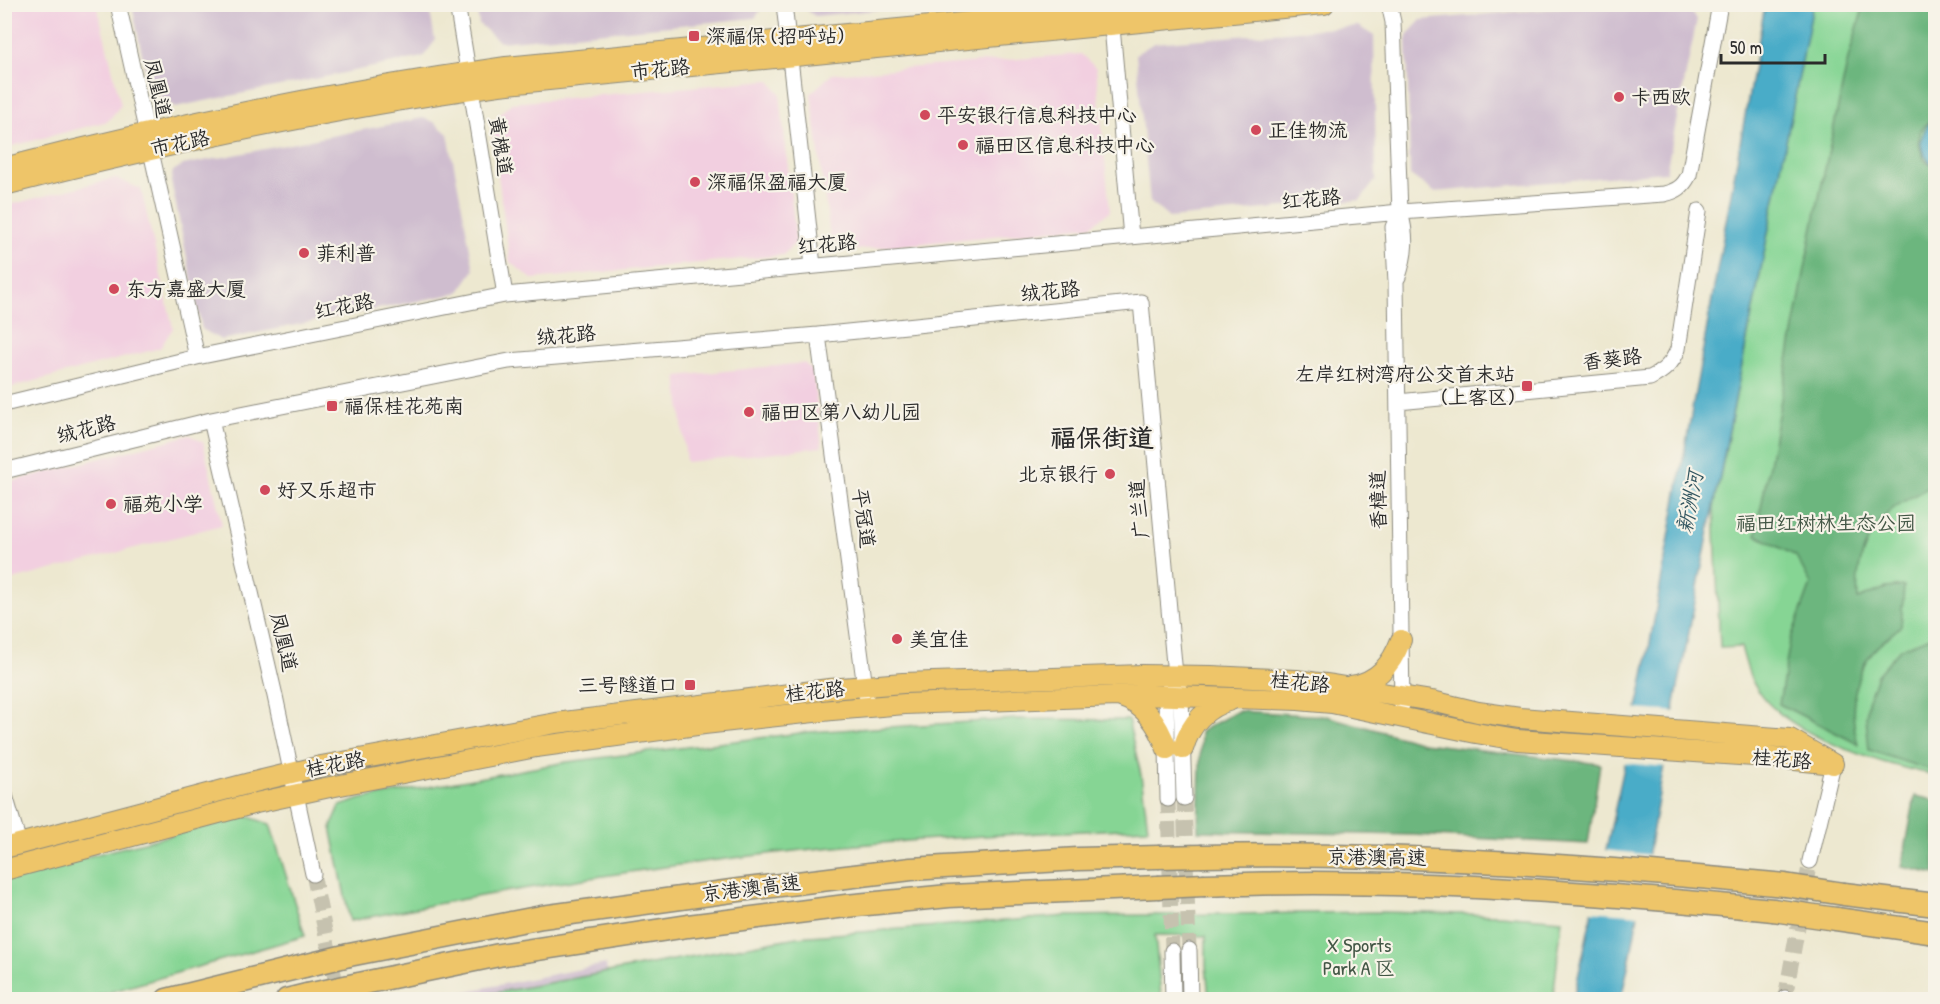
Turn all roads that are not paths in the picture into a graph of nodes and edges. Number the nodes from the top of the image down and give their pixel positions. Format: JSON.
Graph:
{"nodes":[{"id":1,"x":117,"y":4,"type":"edge"},
{"id":2,"x":457,"y":4,"type":"edge"},
{"id":3,"x":783,"y":4,"type":"edge"},
{"id":4,"x":1156,"y":4,"type":"edge"},
{"id":5,"x":1324,"y":4,"type":"edge"},
{"id":6,"x":1389,"y":4,"type":"edge"},
{"id":7,"x":1720,"y":4,"type":"edge"},
{"id":8,"x":1110,"y":13,"type":"edge"},
{"id":9,"x":789,"y":48,"type":"junction"},
{"id":10,"x":469,"y":80,"type":"junction"},
{"id":11,"x":148,"y":141,"type":"junction"},
{"id":12,"x":4,"y":168,"type":"edge"},
{"id":13,"x":4,"y":186,"type":"edge"},
{"id":14,"x":1700,"y":211,"type":"dead end"},
{"id":15,"x":1400,"y":212,"type":"junction"},
{"id":16,"x":1131,"y":237,"type":"junction"},
{"id":17,"x":813,"y":266,"type":"junction"},
{"id":18,"x":505,"y":295,"type":"junction"},
{"id":19,"x":1141,"y":302,"type":"joint"},
{"id":20,"x":818,"y":335,"type":"junction"},
{"id":21,"x":197,"y":357,"type":"junction"},
{"id":22,"x":1398,"y":402,"type":"junction"},
{"id":23,"x":4,"y":404,"type":"edge"},
{"id":24,"x":211,"y":420,"type":"junction"},
{"id":25,"x":4,"y":471,"type":"edge"},
{"id":26,"x":1401,"y":640,"type":"junction"},
{"id":27,"x":1175,"y":675,"type":"junction"},
{"id":28,"x":865,"y":686,"type":"junction"},
{"id":29,"x":1344,"y":687,"type":"junction"},
{"id":30,"x":1118,"y":696,"type":"junction"},
{"id":31,"x":1173,"y":696,"type":"junction"},
{"id":32,"x":1401,"y":696,"type":"junction"},
{"id":33,"x":1238,"y":698,"type":"junction"},
{"id":34,"x":868,"y":707,"type":"junction"},
{"id":35,"x":1402,"y":717,"type":"junction"},
{"id":36,"x":1734,"y":733,"type":"junction"},
{"id":37,"x":1175,"y":749,"type":"junction"},
{"id":38,"x":1732,"y":755,"type":"junction"},
{"id":39,"x":1833,"y":764,"type":"junction"},
{"id":40,"x":291,"y":773,"type":"junction"},
{"id":41,"x":4,"y":792,"type":"edge"},
{"id":42,"x":296,"y":794,"type":"junction"},
{"id":43,"x":1184,"y":798,"type":"tunnel mouth"},
{"id":44,"x":1168,"y":799,"type":"tunnel mouth"},
{"id":45,"x":12,"y":845,"type":"edge"},
{"id":46,"x":1810,"y":861,"type":"tunnel mouth"},
{"id":47,"x":4,"y":870,"type":"edge"},
{"id":48,"x":313,"y":874,"type":"tunnel mouth"},
{"id":49,"x":1935,"y":905,"type":"edge"},
{"id":50,"x":1935,"y":933,"type":"edge"},
{"id":51,"x":1189,"y":950,"type":"tunnel mouth"},
{"id":52,"x":1172,"y":951,"type":"tunnel mouth"},
{"id":53,"x":297,"y":997,"type":"edge"},
{"id":54,"x":167,"y":999,"type":"edge"},
{"id":55,"x":1173,"y":999,"type":"edge"},
{"id":56,"x":1190,"y":999,"type":"edge"}],
"edges":[{"from":1,"to":11,"type":"street","name":"凤凰道"},
{"from":2,"to":10,"type":"street","name":"黄槐道"},
{"from":3,"to":9,"type":"street"},
{"from":4,"to":8,"type":"main road","name":"市花路"},
{"from":5,"to":8,"type":"main road","name":"市花路"},
{"from":6,"to":15,"type":"street","name":"香樟道"},
{"from":7,"to":15,"type":"street","name":"红花路"},
{"from":8,"to":9,"type":"main road","name":"市花路"},
{"from":8,"to":16,"type":"street"},
{"from":9,"to":10,"type":"main road","name":"市花路"},
{"from":9,"to":17,"type":"street"},
{"from":10,"to":11,"type":"main road","name":"市花路"},
{"from":10,"to":18,"type":"street","name":"黄槐道"},
{"from":11,"to":12,"type":"main road","name":"市花路"},
{"from":11,"to":13,"type":"main road","name":"市花路"},
{"from":11,"to":21,"type":"street","name":"凤凰道"},
{"from":14,"to":22,"type":"street","name":"香葵路"},
{"from":15,"to":16,"type":"street","name":"红花路"},
{"from":15,"to":22,"type":"street","name":"香樟道"},
{"from":16,"to":17,"type":"street","name":"红花路"},
{"from":17,"to":18,"type":"street","name":"红花路"},
{"from":18,"to":21,"type":"street","name":"红花路"},
{"from":19,"to":20,"type":"street","name":"绒花路"},
{"from":19,"to":27,"type":"street","name":"广兰道"},
{"from":20,"to":24,"type":"street","name":"绒花路"},
{"from":20,"to":28,"type":"street","name":"平冠道"},
{"from":21,"to":23,"type":"street","name":"红花路"},
{"from":22,"to":26,"type":"street","name":"香樟道"},
{"from":24,"to":25,"type":"street","name":"绒花路"},
{"from":24,"to":40,"type":"street","name":"凤凰道"},
{"from":26,"to":29,"type":"main road"},
{"from":26,"to":32,"type":"street","name":"香樟道"},
{"from":27,"to":28,"type":"main road","name":"桂花路"},
{"from":27,"to":29,"type":"main road","name":"桂花路"},
{"from":27,"to":31,"type":"street"},
{"from":28,"to":34,"type":"street","name":"平冠道"},
{"from":28,"to":40,"type":"main road","name":"桂花路"},
{"from":29,"to":32,"type":"main road","name":"桂花路"},
{"from":30,"to":31,"type":"main road","name":"桂花路"},
{"from":30,"to":34,"type":"main road","name":"桂花路"},
{"from":30,"to":37,"type":"main road"},
{"from":31,"to":33,"type":"main road","name":"桂花路"},
{"from":31,"to":37,"type":"street"},
{"from":32,"to":35,"type":"street","name":"香樟道"},
{"from":32,"to":36,"type":"main road","name":"桂花路"},
{"from":33,"to":35,"type":"main road","name":"桂花路"},
{"from":33,"to":37,"type":"main road"},
{"from":34,"to":42,"type":"main road","name":"桂花路"},
{"from":35,"to":38,"type":"main road","name":"桂花路"},
{"from":36,"to":38,"type":"street"},
{"from":36,"to":39,"type":"main road","name":"桂花路"},
{"from":37,"to":43,"type":"street"},
{"from":37,"to":44,"type":"street"},
{"from":38,"to":39,"type":"main road","name":"桂花路"},
{"from":39,"to":46,"type":"street"},
{"from":40,"to":42,"type":"street","name":"凤凰道"},
{"from":40,"to":45,"type":"main road","name":"桂花路"},
{"from":41,"to":45,"type":"street"},
{"from":42,"to":47,"type":"main road","name":"桂花路"},
{"from":42,"to":48,"type":"street","name":"凤凰道"},
{"from":49,"to":54,"type":"highway","name":"京港澳高速","bridge":true},
{"from":50,"to":53,"type":"highway","name":"京港澳高速","bridge":true},
{"from":51,"to":56,"type":"street"},
{"from":52,"to":55,"type":"street"}]}
